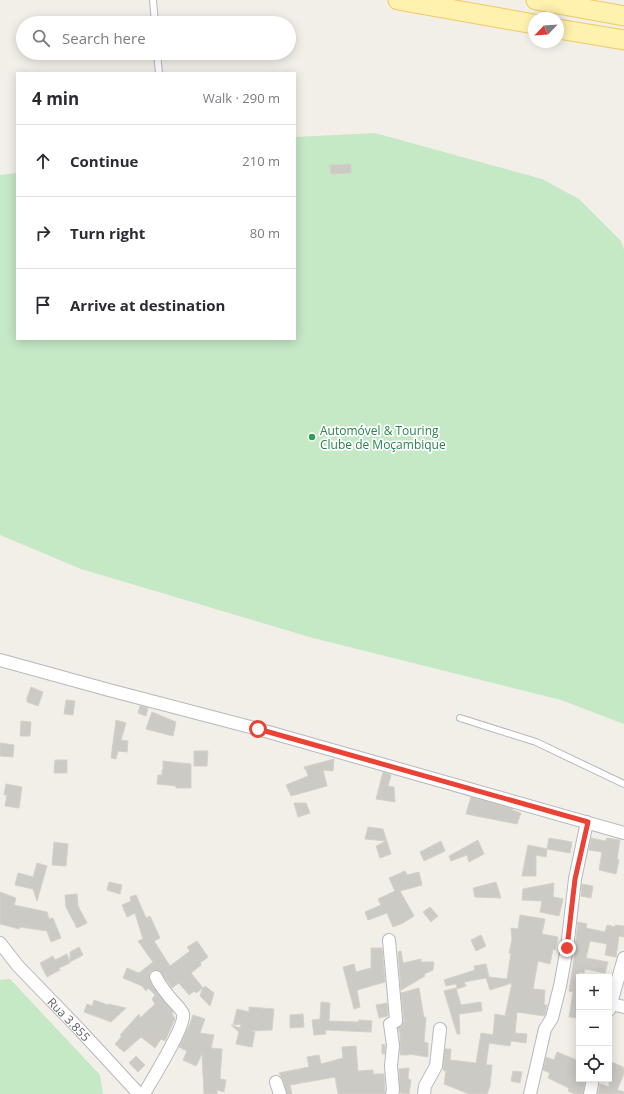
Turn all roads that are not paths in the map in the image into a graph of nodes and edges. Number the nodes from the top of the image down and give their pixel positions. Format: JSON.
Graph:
{"nodes":[{"id":1,"x":153,"y":0,"type":"edge"},
{"id":2,"x":398,"y":0,"type":"edge"},
{"id":3,"x":536,"y":0,"type":"edge"},
{"id":4,"x":154,"y":16,"type":"edge"},
{"id":5,"x":624,"y":16,"type":"edge"},
{"id":6,"x":528,"y":23,"type":"edge"},
{"id":7,"x":564,"y":29,"type":"edge"},
{"id":8,"x":624,"y":40,"type":"edge"},
{"id":9,"x":158,"y":60,"type":"edge"},
{"id":10,"x":159,"y":72,"type":"edge"},
{"id":11,"x":0,"y":660,"type":"edge"},
{"id":12,"x":460,"y":718,"type":"dead end"},
{"id":13,"x":624,"y":784,"type":"edge"},
{"id":14,"x":588,"y":822,"type":"junction"},
{"id":15,"x":624,"y":833,"type":"edge"},
{"id":16,"x":389,"y":940,"type":"dead end"},
{"id":17,"x":0,"y":943,"type":"edge"},
{"id":18,"x":624,"y":958,"type":"edge"},
{"id":19,"x":156,"y":977,"type":"dead end"},
{"id":20,"x":612,"y":1000,"type":"edge"},
{"id":21,"x":612,"y":1007,"type":"edge"},
{"id":22,"x":624,"y":1007,"type":"edge"},
{"id":23,"x":440,"y":1029,"type":"dead end"},
{"id":24,"x":276,"y":1082,"type":"dead end"},
{"id":25,"x":592,"y":1082,"type":"edge"},
{"id":26,"x":138,"y":1094,"type":"edge"},
{"id":27,"x":144,"y":1094,"type":"edge"},
{"id":28,"x":280,"y":1094,"type":"edge"},
{"id":29,"x":392,"y":1094,"type":"edge"},
{"id":30,"x":424,"y":1094,"type":"edge"},
{"id":31,"x":530,"y":1094,"type":"edge"},
{"id":32,"x":590,"y":1094,"type":"edge"}],
"edges":[{"from":1,"to":4,"type":"lane"},
{"from":2,"to":6,"type":"main road"},
{"from":3,"to":5,"type":"main road"},
{"from":7,"to":8,"type":"main road"},
{"from":9,"to":10,"type":"lane"},
{"from":11,"to":14,"type":"street"},
{"from":12,"to":13,"type":"lane"},
{"from":14,"to":15,"type":"street"},
{"from":14,"to":31,"type":"street"},
{"from":16,"to":29,"type":"street"},
{"from":17,"to":26,"type":"street","name":"Rua 3.855"},
{"from":18,"to":20,"type":"street"},
{"from":19,"to":27,"type":"street"},
{"from":21,"to":22,"type":"street"},
{"from":23,"to":30,"type":"street"},
{"from":24,"to":28,"type":"street"},
{"from":25,"to":32,"type":"street"}]}
